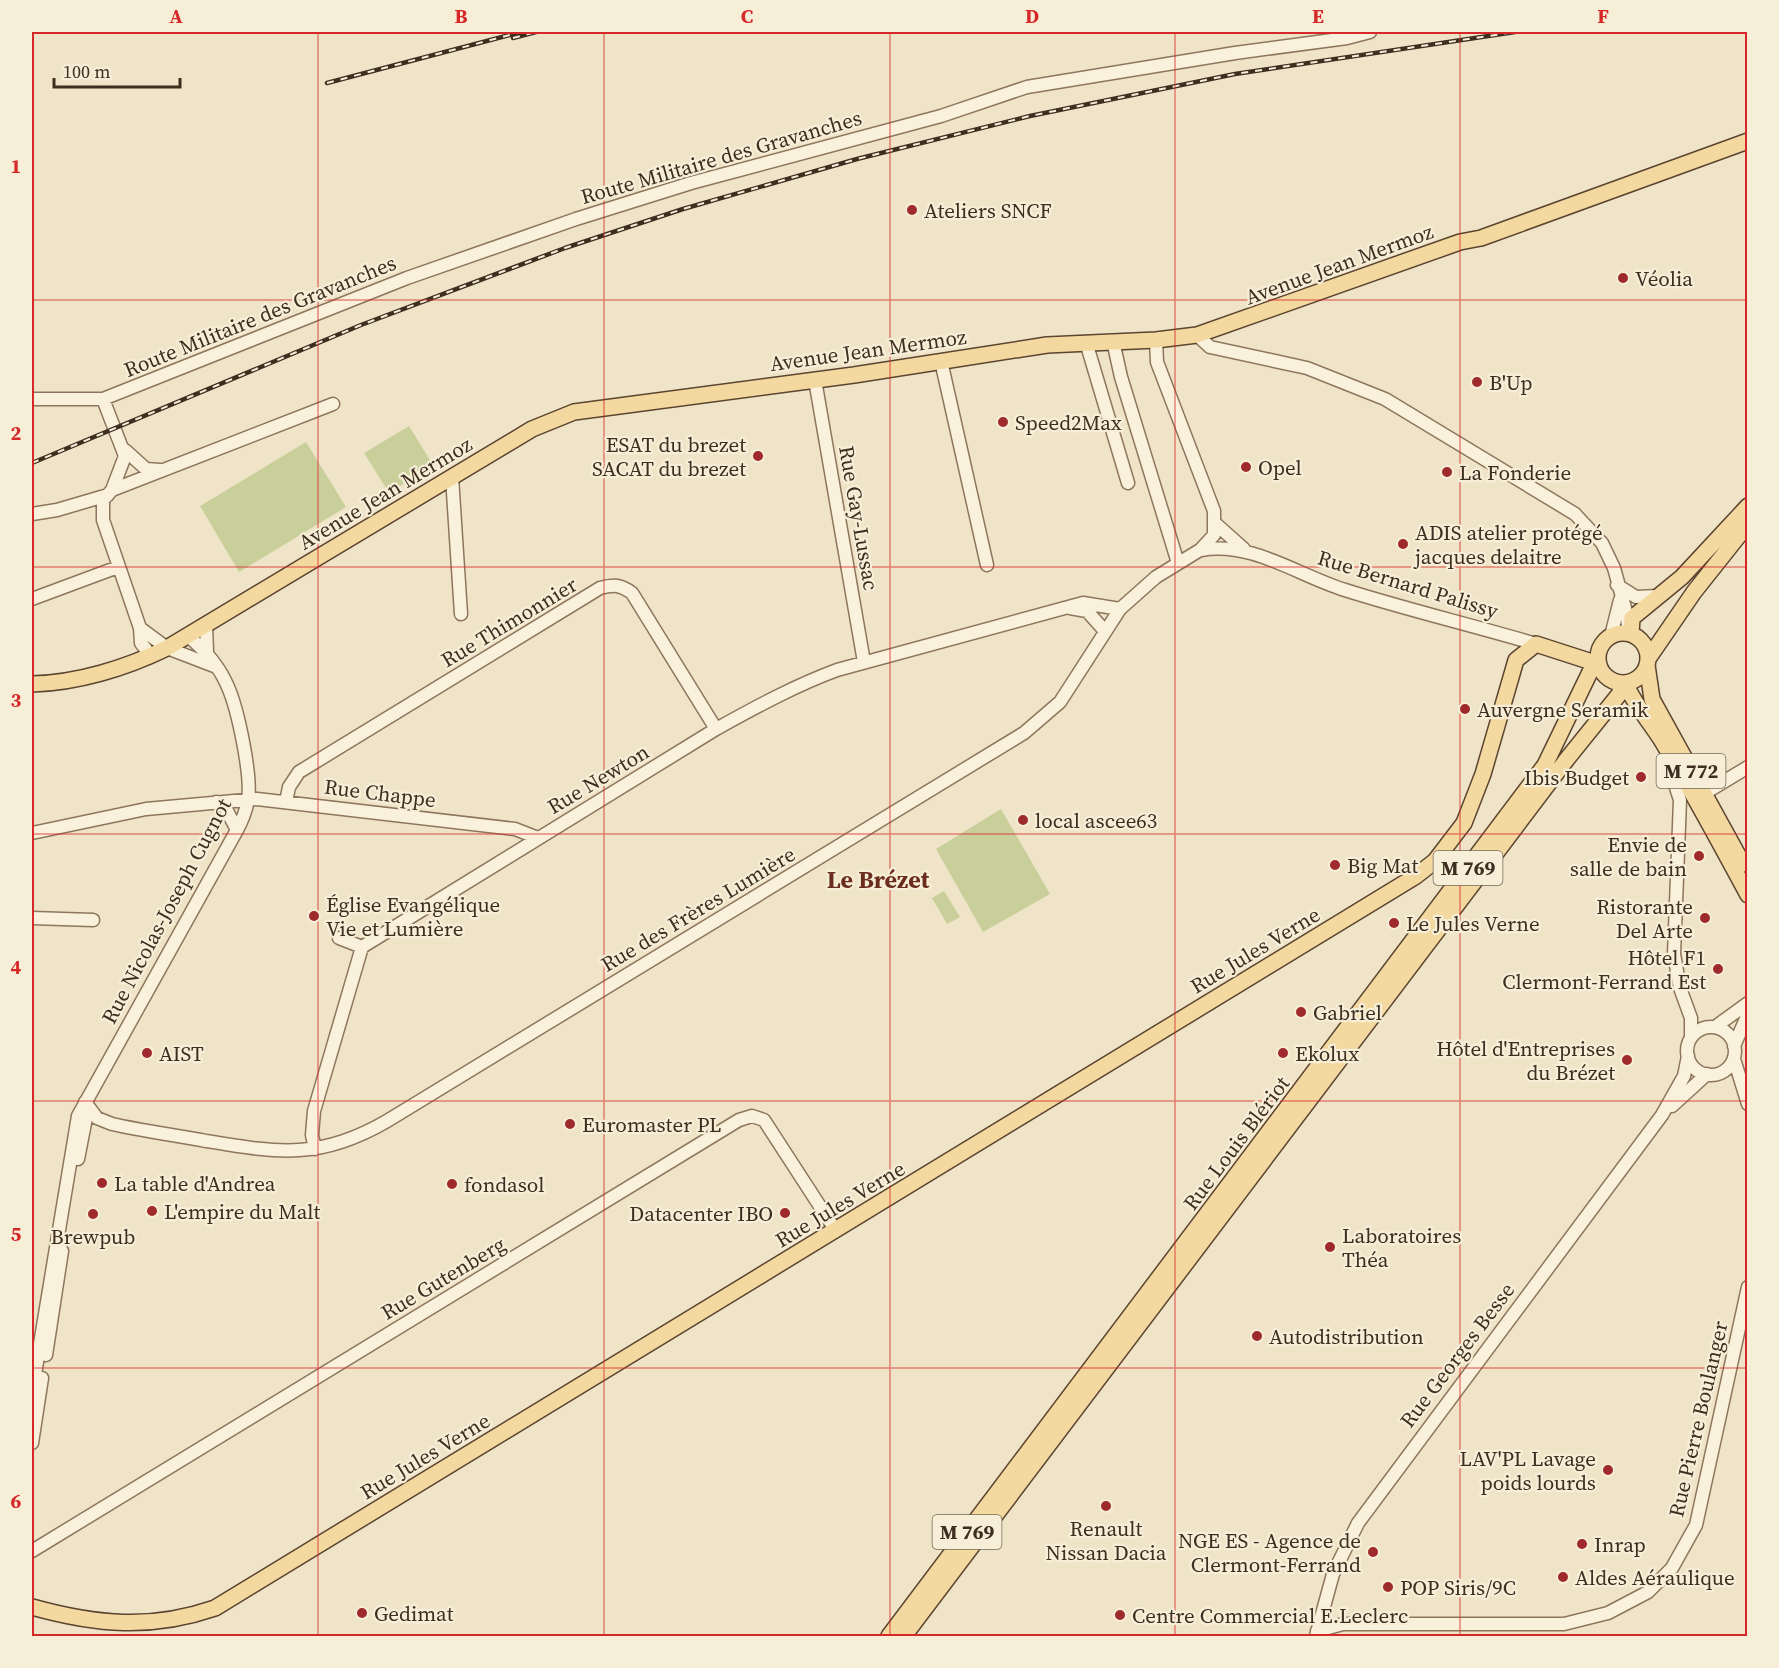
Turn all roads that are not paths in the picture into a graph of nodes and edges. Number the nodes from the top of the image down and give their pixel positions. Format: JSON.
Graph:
{"nodes":[{"id":1,"x":1370,"y":32,"type":"edge"},
{"id":2,"x":1748,"y":141,"type":"edge"},
{"id":3,"x":1197,"y":334,"type":"junction"},
{"id":4,"x":1156,"y":340,"type":"junction"},
{"id":5,"x":1113,"y":341,"type":"junction"},
{"id":6,"x":1086,"y":342,"type":"junction"},
{"id":7,"x":941,"y":361,"type":"junction"},
{"id":8,"x":815,"y":380,"type":"junction"},
{"id":9,"x":32,"y":399,"type":"edge"},
{"id":10,"x":103,"y":399,"type":"junction"},
{"id":11,"x":333,"y":404,"type":"dead end"},
{"id":12,"x":123,"y":447,"type":"junction"},
{"id":13,"x":164,"y":470,"type":"junction"},
{"id":14,"x":452,"y":477,"type":"junction"},
{"id":15,"x":1128,"y":483,"type":"dead end"},
{"id":16,"x":110,"y":493,"type":"junction"},
{"id":17,"x":1748,"y":506,"type":"edge"},
{"id":18,"x":32,"y":514,"type":"edge"},
{"id":19,"x":1216,"y":524,"type":"junction"},
{"id":20,"x":1748,"y":524,"type":"edge"},
{"id":21,"x":1200,"y":550,"type":"junction"},
{"id":22,"x":1245,"y":550,"type":"junction"},
{"id":23,"x":1178,"y":563,"type":"junction"},
{"id":24,"x":987,"y":565,"type":"dead end"},
{"id":25,"x":118,"y":567,"type":"junction"},
{"id":26,"x":1619,"y":591,"type":"junction"},
{"id":27,"x":1658,"y":596,"type":"junction"},
{"id":28,"x":32,"y":599,"type":"edge"},
{"id":29,"x":1065,"y":608,"type":"junction"},
{"id":30,"x":1120,"y":609,"type":"junction"},
{"id":31,"x":461,"y":614,"type":"dead end"},
{"id":32,"x":206,"y":625,"type":"junction"},
{"id":33,"x":140,"y":628,"type":"junction"},
{"id":34,"x":1104,"y":630,"type":"junction"},
{"id":35,"x":1501,"y":634,"type":"junction"},
{"id":36,"x":1630,"y":634,"type":"junction"},
{"id":37,"x":189,"y":637,"type":"junction"},
{"id":38,"x":1606,"y":640,"type":"junction"},
{"id":39,"x":141,"y":643,"type":"junction"},
{"id":40,"x":1536,"y":644,"type":"junction"},
{"id":41,"x":167,"y":648,"type":"junction"},
{"id":42,"x":207,"y":652,"type":"junction"},
{"id":43,"x":1567,"y":653,"type":"junction"},
{"id":44,"x":151,"y":656,"type":"junction"},
{"id":45,"x":1516,"y":660,"type":"junction"},
{"id":46,"x":864,"y":662,"type":"junction"},
{"id":47,"x":1648,"y":662,"type":"junction"},
{"id":48,"x":128,"y":664,"type":"junction"},
{"id":49,"x":1598,"y":664,"type":"junction"},
{"id":50,"x":214,"y":666,"type":"junction"},
{"id":51,"x":1622,"y":683,"type":"junction"},
{"id":52,"x":32,"y":684,"type":"edge"},
{"id":53,"x":1578,"y":700,"type":"junction"},
{"id":54,"x":1649,"y":720,"type":"junction"},
{"id":55,"x":716,"y":729,"type":"junction"},
{"id":56,"x":1567,"y":759,"type":"junction"},
{"id":57,"x":1748,"y":767,"type":"edge"},
{"id":58,"x":1705,"y":793,"type":"junction"},
{"id":59,"x":248,"y":800,"type":"junction"},
{"id":60,"x":216,"y":802,"type":"junction"},
{"id":61,"x":286,"y":802,"type":"junction"},
{"id":62,"x":237,"y":830,"type":"junction"},
{"id":63,"x":32,"y":832,"type":"edge"},
{"id":64,"x":538,"y":838,"type":"junction"},
{"id":65,"x":1748,"y":872,"type":"edge"},
{"id":66,"x":1748,"y":895,"type":"edge"},
{"id":67,"x":32,"y":918,"type":"edge"},
{"id":68,"x":93,"y":920,"type":"dead end"},
{"id":69,"x":339,"y":938,"type":"dead end"},
{"id":70,"x":362,"y":948,"type":"junction"},
{"id":71,"x":1748,"y":1003,"type":"edge"},
{"id":72,"x":1748,"y":1014,"type":"edge"},
{"id":73,"x":1691,"y":1018,"type":"junction"},
{"id":74,"x":1710,"y":1028,"type":"junction"},
{"id":75,"x":1691,"y":1038,"type":"junction"},
{"id":76,"x":1734,"y":1046,"type":"junction"},
{"id":77,"x":1688,"y":1056,"type":"junction"},
{"id":78,"x":1734,"y":1059,"type":"junction"},
{"id":79,"x":1712,"y":1074,"type":"junction"},
{"id":80,"x":1745,"y":1100,"type":"edge"},
{"id":81,"x":85,"y":1102,"type":"junction"},
{"id":82,"x":1662,"y":1115,"type":"junction"},
{"id":83,"x":85,"y":1123,"type":"junction"},
{"id":84,"x":112,"y":1124,"type":"junction"},
{"id":85,"x":315,"y":1149,"type":"junction"},
{"id":86,"x":836,"y":1231,"type":"junction"},
{"id":87,"x":1748,"y":1287,"type":"edge"},
{"id":88,"x":32,"y":1392,"type":"edge"},
{"id":89,"x":32,"y":1443,"type":"edge"},
{"id":90,"x":32,"y":1551,"type":"edge"},
{"id":91,"x":32,"y":1607,"type":"edge"},
{"id":92,"x":1321,"y":1611,"type":"junction"},
{"id":93,"x":1343,"y":1624,"type":"junction"},
{"id":94,"x":1316,"y":1634,"type":"edge"},
{"id":95,"x":889,"y":1636,"type":"edge"},
{"id":96,"x":904,"y":1636,"type":"edge"}],
"edges":[{"from":1,"to":10,"type":"street","name":"Route Militaire des Gravanches"},
{"from":2,"to":3,"type":"main road","name":"Avenue Jean Mermoz"},
{"from":3,"to":4,"type":"main road","name":"Avenue Jean Mermoz"},
{"from":3,"to":26,"type":"street"},
{"from":4,"to":5,"type":"main road","name":"Avenue Jean Mermoz"},
{"from":4,"to":19,"type":"street"},
{"from":5,"to":6,"type":"main road","name":"Avenue Jean Mermoz"},
{"from":5,"to":23,"type":"street"},
{"from":6,"to":7,"type":"main road","name":"Avenue Jean Mermoz"},
{"from":6,"to":15,"type":"street"},
{"from":7,"to":8,"type":"main road","name":"Avenue Jean Mermoz"},
{"from":7,"to":24,"type":"street"},
{"from":8,"to":14,"type":"main road","name":"Avenue Jean Mermoz"},
{"from":8,"to":46,"type":"street","name":"Rue Gay-Lussac"},
{"from":9,"to":10,"type":"street"},
{"from":10,"to":12,"type":"street"},
{"from":11,"to":13,"type":"street"},
{"from":12,"to":13,"type":"street"},
{"from":12,"to":16,"type":"street"},
{"from":13,"to":16,"type":"street"},
{"from":14,"to":31,"type":"street"},
{"from":14,"to":32,"type":"main road","name":"Avenue Jean Mermoz"},
{"from":16,"to":18,"type":"street"},
{"from":16,"to":25,"type":"street"},
{"from":17,"to":27,"type":"main road"},
{"from":19,"to":21,"type":"street","name":"Rue des Frères Lumière"},
{"from":19,"to":22,"type":"street","name":"Rue Bernard Palissy"},
{"from":20,"to":47,"type":"main road"},
{"from":21,"to":22,"type":"street","name":"Rue Bernard Palissy"},
{"from":21,"to":23,"type":"street","name":"Rue des Frères Lumière"},
{"from":22,"to":35,"type":"street","name":"Rue Bernard Palissy"},
{"from":23,"to":30,"type":"street","name":"Rue des Frères Lumière"},
{"from":25,"to":28,"type":"street"},
{"from":25,"to":33,"type":"street"},
{"from":26,"to":27,"type":"street"},
{"from":26,"to":36,"type":"street"},
{"from":26,"to":38,"type":"street"},
{"from":27,"to":36,"type":"main road"},
{"from":29,"to":30,"type":"street","name":"Rue Newton"},
{"from":29,"to":34,"type":"street"},
{"from":29,"to":46,"type":"street","name":"Rue Newton"},
{"from":30,"to":34,"type":"street","name":"Rue des Frères Lumière"},
{"from":32,"to":37,"type":"main road","name":"Avenue Jean Mermoz"},
{"from":32,"to":42,"type":"street","name":"Rue Nicolas-Joseph Cugnot"},
{"from":33,"to":39,"type":"street"},
{"from":33,"to":41,"type":"street"},
{"from":34,"to":85,"type":"street","name":"Rue des Frères Lumière"},
{"from":35,"to":40,"type":"street","name":"Rue Bernard Palissy"},
{"from":35,"to":45,"type":"street"},
{"from":36,"to":38,"type":"main road"},
{"from":36,"to":47,"type":"main road"},
{"from":37,"to":41,"type":"main road","name":"Avenue Jean Mermoz"},
{"from":37,"to":42,"type":"street","name":"Rue Nicolas-Joseph Cugnot"},
{"from":38,"to":43,"type":"main road","name":"Rue Bernard Palissy"},
{"from":38,"to":49,"type":"main road"},
{"from":39,"to":44,"type":"street"},
{"from":39,"to":48,"type":"street"},
{"from":40,"to":43,"type":"main road","name":"Rue Bernard Palissy"},
{"from":40,"to":45,"type":"main road"},
{"from":41,"to":44,"type":"main road","name":"Avenue Jean Mermoz"},
{"from":41,"to":50,"type":"street"},
{"from":42,"to":50,"type":"street","name":"Rue Nicolas-Joseph Cugnot"},
{"from":43,"to":49,"type":"main road","name":"Rue Bernard Palissy"},
{"from":43,"to":53,"type":"main road"},
{"from":44,"to":48,"type":"main road","name":"Avenue Jean Mermoz"},
{"from":45,"to":86,"type":"main road","name":"Rue Jules Verne"},
{"from":46,"to":55,"type":"street","name":"Rue Newton"},
{"from":47,"to":51,"type":"main road"},
{"from":47,"to":58,"type":"main road","number":"M 772"},
{"from":48,"to":52,"type":"main road","name":"Avenue Jean Mermoz"},
{"from":49,"to":51,"type":"main road"},
{"from":49,"to":53,"type":"main road","name":"Rue Louis Blériot","number":"M 769"},
{"from":50,"to":59,"type":"street","name":"Rue Nicolas-Joseph Cugnot"},
{"from":51,"to":54,"type":"main road","number":"M 772"},
{"from":51,"to":56,"type":"main road","name":"Rue Louis Blériot","number":"M 769"},
{"from":53,"to":95,"type":"main road","name":"Rue Louis Blériot","number":"M 769"},
{"from":54,"to":56,"type":"main road"},
{"from":54,"to":66,"type":"main road","number":"M 772"},
{"from":54,"to":73,"type":"street"},
{"from":55,"to":61,"type":"street","name":"Rue Thimonnier"},
{"from":55,"to":64,"type":"street","name":"Rue Newton"},
{"from":56,"to":96,"type":"main road","name":"Rue Louis Blériot","number":"M 769"},
{"from":57,"to":58,"type":"street"},
{"from":58,"to":65,"type":"main road","number":"M 772"},
{"from":59,"to":60,"type":"street","name":"Rue Chappe"},
{"from":59,"to":61,"type":"street","name":"Rue Chappe"},
{"from":59,"to":62,"type":"street","name":"Rue Nicolas-Joseph Cugnot"},
{"from":60,"to":62,"type":"street"},
{"from":60,"to":63,"type":"street","name":"Rue Chappe"},
{"from":61,"to":64,"type":"street","name":"Rue Chappe"},
{"from":62,"to":81,"type":"street","name":"Rue Nicolas-Joseph Cugnot"},
{"from":64,"to":70,"type":"street","name":"Rue Newton"},
{"from":67,"to":68,"type":"street"},
{"from":69,"to":70,"type":"street"},
{"from":70,"to":85,"type":"street"},
{"from":71,"to":74,"type":"street"},
{"from":72,"to":76,"type":"street"},
{"from":73,"to":74,"type":"street"},
{"from":73,"to":75,"type":"street"},
{"from":74,"to":75,"type":"street"},
{"from":74,"to":76,"type":"street"},
{"from":75,"to":77,"type":"street"},
{"from":76,"to":78,"type":"street"},
{"from":77,"to":79,"type":"street"},
{"from":77,"to":82,"type":"street","name":"Rue Georges Besse"},
{"from":78,"to":79,"type":"street"},
{"from":78,"to":80,"type":"street"},
{"from":79,"to":80,"type":"street"},
{"from":79,"to":82,"type":"street","name":"Rue Georges Besse"},
{"from":81,"to":83,"type":"street","name":"Rue Nicolas-Joseph Cugnot"},
{"from":81,"to":84,"type":"street","name":"Rue des Frères Lumière"},
{"from":81,"to":88,"type":"street","name":"Rue Nicolas-Joseph Cugnot"},
{"from":82,"to":92,"type":"street","name":"Rue Georges Besse"},
{"from":83,"to":84,"type":"street","name":"Rue des Frères Lumière"},
{"from":83,"to":89,"type":"street","name":"Rue Nicolas-Joseph Cugnot"},
{"from":84,"to":85,"type":"street","name":"Rue des Frères Lumière"},
{"from":86,"to":90,"type":"street","name":"Rue Gutenberg"},
{"from":86,"to":91,"type":"main road","name":"Rue Jules Verne"},
{"from":87,"to":93,"type":"street","name":"Rue Pierre Boulanger"},
{"from":92,"to":93,"type":"street"},
{"from":92,"to":94,"type":"street","name":"Rue Georges Besse"},
{"from":93,"to":94,"type":"street","name":"Rue Pierre Boulanger"}]}
